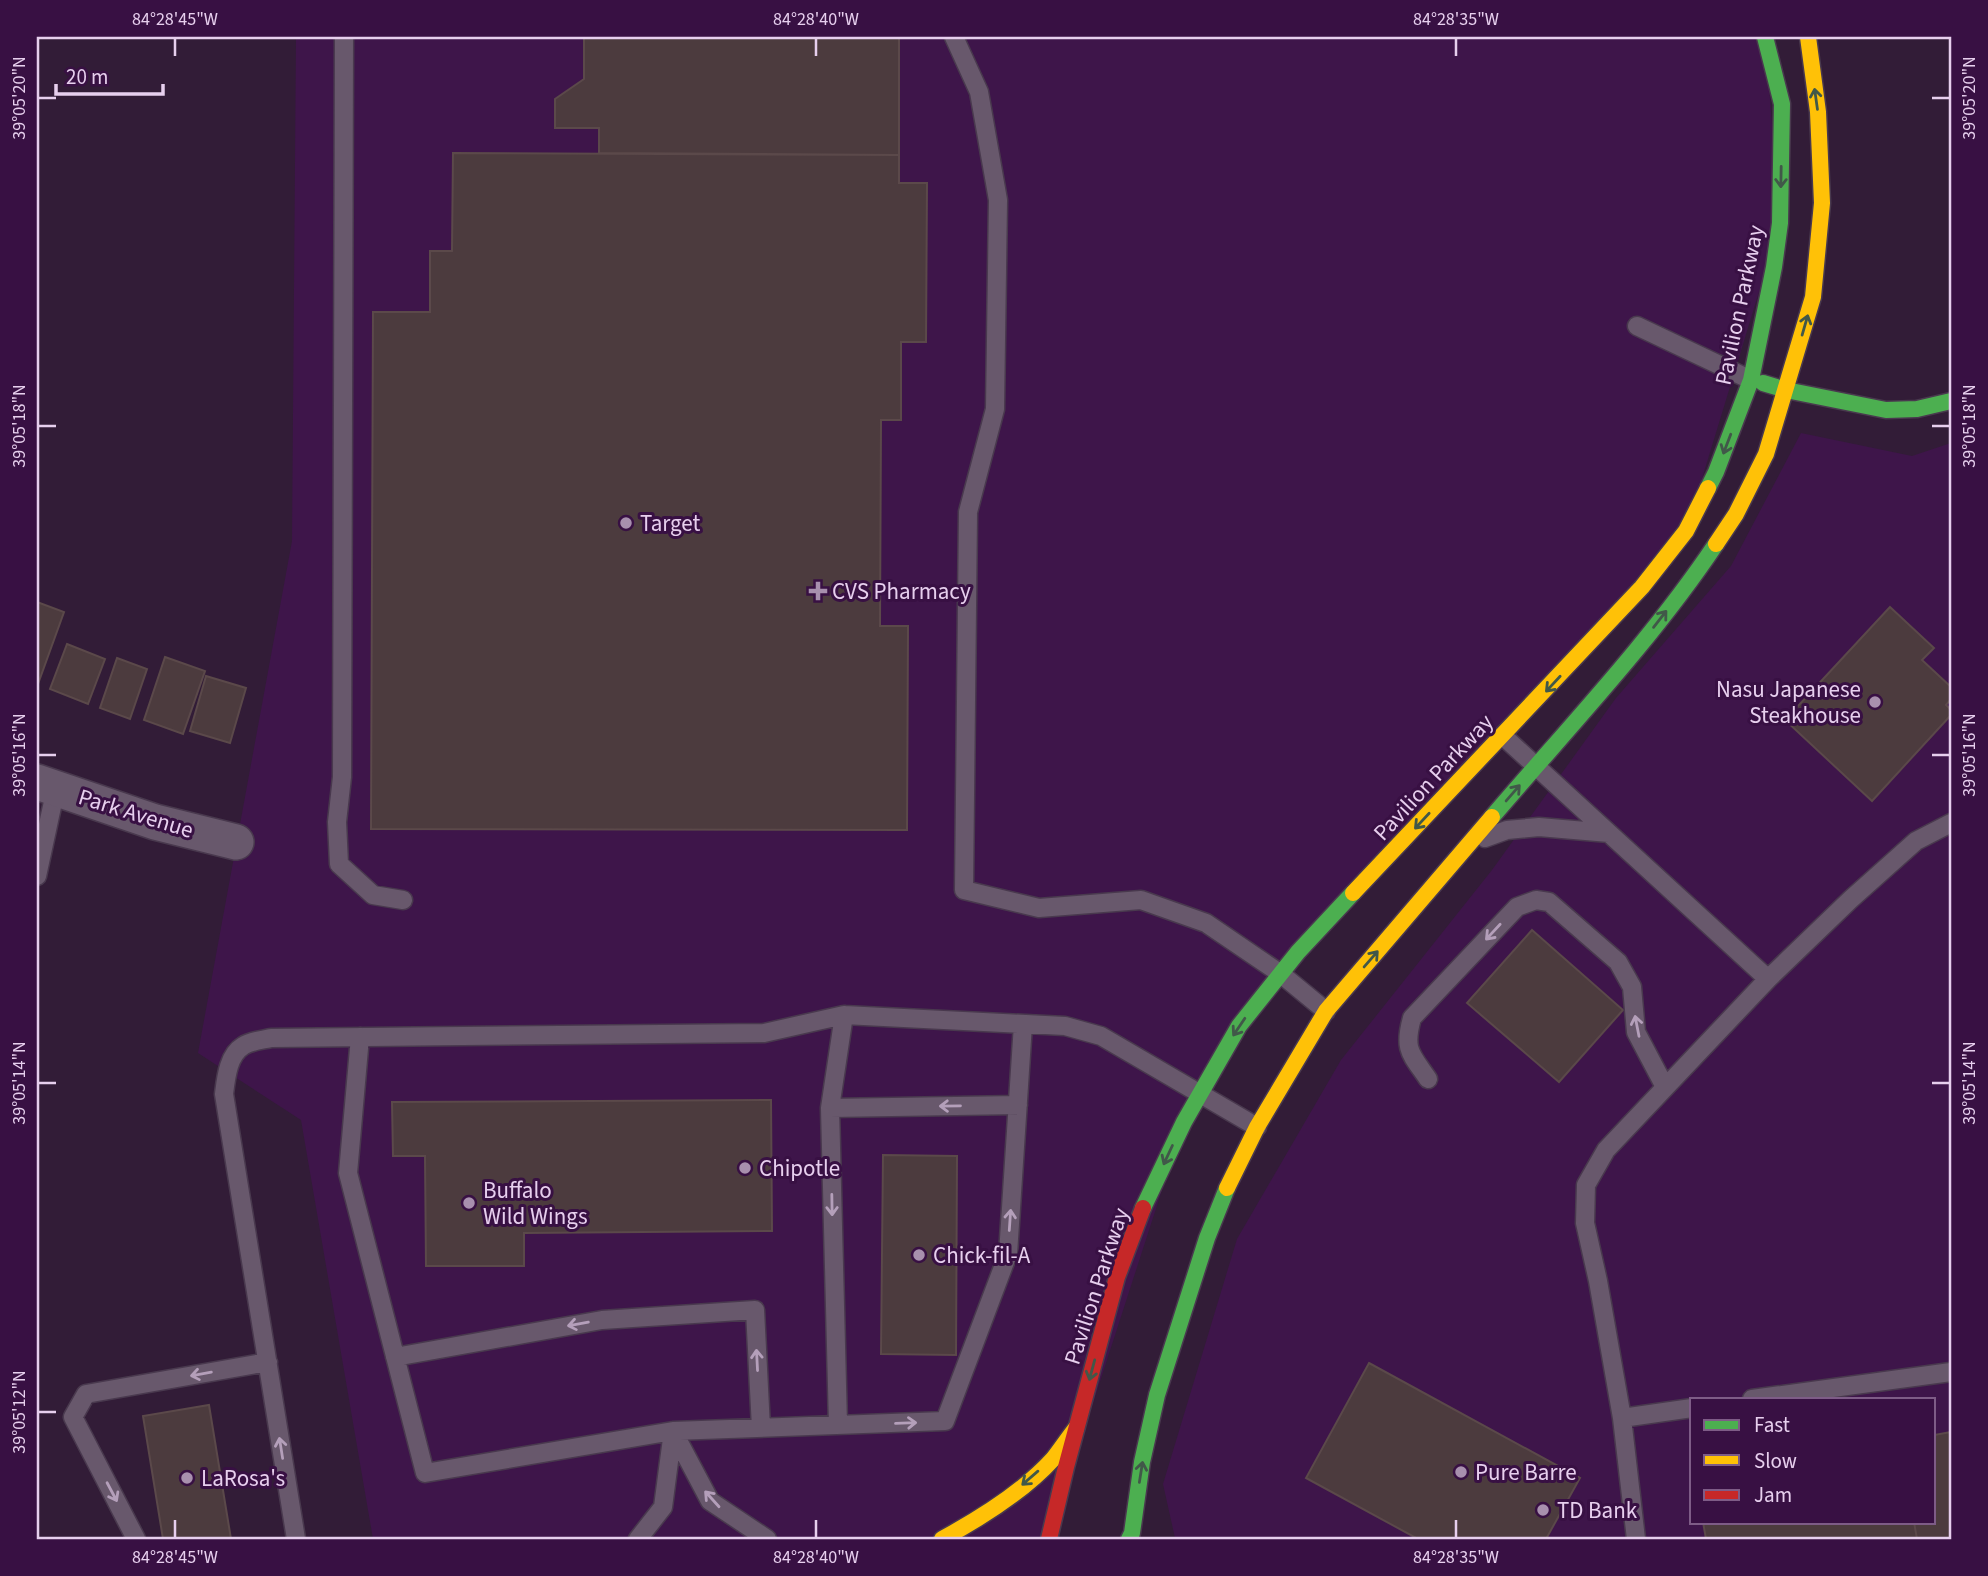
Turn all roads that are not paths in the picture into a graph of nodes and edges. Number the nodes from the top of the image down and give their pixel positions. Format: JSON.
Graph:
{"nodes":[{"id":1,"x":344,"y":37,"type":"edge"},
{"id":2,"x":954,"y":37,"type":"edge"},
{"id":3,"x":1765,"y":37,"type":"edge"},
{"id":4,"x":1808,"y":37,"type":"edge"},
{"id":5,"x":1637,"y":326,"type":"dead end"},
{"id":6,"x":1751,"y":380,"type":"junction"},
{"id":7,"x":1786,"y":390,"type":"junction"},
{"id":8,"x":1951,"y":401,"type":"edge"},
{"id":9,"x":1503,"y":736,"type":"junction"},
{"id":10,"x":1535,"y":766,"type":"junction"},
{"id":11,"x":46,"y":785,"type":"edge"},
{"id":12,"x":1951,"y":823,"type":"edge"},
{"id":13,"x":1609,"y":833,"type":"junction"},
{"id":14,"x":236,"y":842,"type":"dead end"},
{"id":15,"x":1468,"y":845,"type":"junction"},
{"id":16,"x":37,"y":876,"type":"edge"},
{"id":17,"x":403,"y":900,"type":"dead end"},
{"id":18,"x":1281,"y":974,"type":"junction"},
{"id":19,"x":1768,"y":979,"type":"junction"},
{"id":20,"x":1326,"y":1011,"type":"junction"},
{"id":21,"x":844,"y":1015,"type":"junction"},
{"id":22,"x":1023,"y":1024,"type":"junction"},
{"id":23,"x":359,"y":1037,"type":"junction"},
{"id":24,"x":1428,"y":1079,"type":"dead end"},
{"id":25,"x":1665,"y":1087,"type":"junction"},
{"id":26,"x":1199,"y":1095,"type":"junction"},
{"id":27,"x":1018,"y":1105,"type":"junction"},
{"id":28,"x":830,"y":1108,"type":"junction"},
{"id":29,"x":1257,"y":1127,"type":"junction"},
{"id":30,"x":396,"y":1357,"type":"junction"},
{"id":31,"x":268,"y":1362,"type":"junction"},
{"id":32,"x":1951,"y":1372,"type":"edge"},
{"id":33,"x":1759,"y":1398,"type":"edge"},
{"id":34,"x":1690,"y":1408,"type":"edge"},
{"id":35,"x":1622,"y":1418,"type":"junction"},
{"id":36,"x":838,"y":1425,"type":"junction"},
{"id":37,"x":761,"y":1428,"type":"junction"},
{"id":38,"x":1076,"y":1428,"type":"junction"},
{"id":39,"x":673,"y":1431,"type":"junction"},
{"id":40,"x":136,"y":1539,"type":"edge"},
{"id":41,"x":296,"y":1539,"type":"edge"},
{"id":42,"x":638,"y":1539,"type":"edge"},
{"id":43,"x":766,"y":1539,"type":"edge"},
{"id":44,"x":942,"y":1539,"type":"edge"},
{"id":45,"x":1049,"y":1539,"type":"edge"},
{"id":46,"x":1129,"y":1539,"type":"edge"},
{"id":47,"x":1636,"y":1539,"type":"edge"}],
"edges":[{"from":1,"to":17,"type":"lane"},
{"from":2,"to":18,"type":"lane"},
{"from":3,"to":6,"type":"main road","name":"Pavilion Parkway","one_way":true},
{"from":7,"to":4,"type":"main road","one_way":true},
{"from":5,"to":6,"type":"lane"},
{"from":6,"to":7,"type":"main road"},
{"from":6,"to":9,"type":"main road","name":"Pavilion Parkway","one_way":true},
{"from":7,"to":8,"type":"main road"},
{"from":10,"to":7,"type":"main road","one_way":true},
{"from":9,"to":10,"type":"lane"},
{"from":9,"to":18,"type":"main road","name":"Pavilion Parkway","one_way":true},
{"from":10,"to":13,"type":"lane"},
{"from":15,"to":10,"type":"main road","one_way":true},
{"from":11,"to":14,"type":"street","name":"Park Avenue"},
{"from":11,"to":16,"type":"lane"},
{"from":12,"to":19,"type":"lane"},
{"from":13,"to":15,"type":"lane"},
{"from":13,"to":19,"type":"lane"},
{"from":20,"to":15,"type":"main road","one_way":true},
{"from":18,"to":20,"type":"lane"},
{"from":18,"to":26,"type":"main road","name":"Pavilion Parkway","one_way":true},
{"from":19,"to":25,"type":"lane"},
{"from":20,"to":29,"type":"main road"},
{"from":21,"to":22,"type":"lane"},
{"from":21,"to":23,"type":"lane"},
{"from":21,"to":28,"type":"lane"},
{"from":22,"to":26,"type":"lane"},
{"from":22,"to":27,"type":"lane"},
{"from":23,"to":30,"type":"lane"},
{"from":23,"to":31,"type":"lane"},
{"from":25,"to":24,"type":"lane","one_way":true},
{"from":25,"to":35,"type":"lane"},
{"from":26,"to":29,"type":"lane"},
{"from":26,"to":38,"type":"main road","name":"Pavilion Parkway","one_way":true},
{"from":27,"to":28,"type":"lane","one_way":true},
{"from":36,"to":27,"type":"lane","one_way":true},
{"from":28,"to":36,"type":"lane","one_way":true},
{"from":46,"to":29,"type":"main road","one_way":true},
{"from":37,"to":30,"type":"lane","one_way":true},
{"from":30,"to":39,"type":"lane"},
{"from":31,"to":40,"type":"lane","one_way":true},
{"from":41,"to":31,"type":"lane","one_way":true},
{"from":32,"to":33,"type":"lane"},
{"from":34,"to":35,"type":"lane"},
{"from":35,"to":47,"type":"lane"},
{"from":36,"to":37,"type":"lane"},
{"from":37,"to":39,"type":"lane"},
{"from":38,"to":44,"type":"main road","one_way":true},
{"from":38,"to":45,"type":"main road","name":"Pavilion Parkway"},
{"from":39,"to":42,"type":"lane"},
{"from":43,"to":39,"type":"lane","one_way":true}]}
